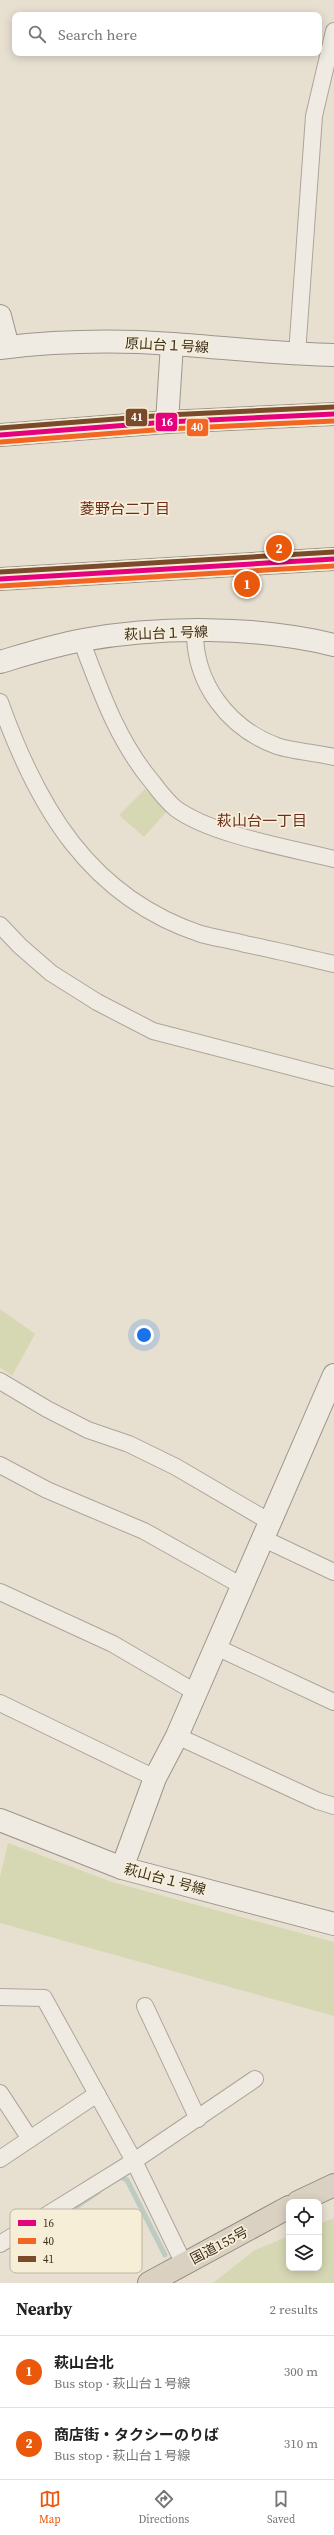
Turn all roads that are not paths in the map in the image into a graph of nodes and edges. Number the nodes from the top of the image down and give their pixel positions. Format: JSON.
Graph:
{"nodes":[{"id":1,"x":334,"y":31,"type":"edge"},
{"id":2,"x":0,"y":316,"type":"edge"},
{"id":3,"x":172,"y":344,"type":"junction"},
{"id":4,"x":4,"y":347,"type":"edge"},
{"id":5,"x":297,"y":354,"type":"junction"},
{"id":6,"x":334,"y":355,"type":"edge"},
{"id":7,"x":334,"y":414,"type":"edge"},
{"id":8,"x":167,"y":422,"type":"junction"},
{"id":9,"x":0,"y":435,"type":"edge"},
{"id":10,"x":334,"y":559,"type":"edge"},
{"id":11,"x":0,"y":579,"type":"edge"},
{"id":12,"x":195,"y":630,"type":"junction"},
{"id":13,"x":81,"y":640,"type":"junction"},
{"id":14,"x":334,"y":645,"type":"edge"},
{"id":15,"x":0,"y":662,"type":"edge"},
{"id":16,"x":0,"y":702,"type":"edge"},
{"id":17,"x":334,"y":757,"type":"edge"},
{"id":18,"x":334,"y":859,"type":"edge"},
{"id":19,"x":0,"y":925,"type":"edge"},
{"id":20,"x":334,"y":964,"type":"edge"},
{"id":21,"x":334,"y":1078,"type":"edge"},
{"id":22,"x":334,"y":1375,"type":"edge"},
{"id":23,"x":0,"y":1381,"type":"edge"},
{"id":24,"x":0,"y":1465,"type":"edge"},
{"id":25,"x":266,"y":1530,"type":"junction"},
{"id":26,"x":334,"y":1572,"type":"edge"},
{"id":27,"x":242,"y":1586,"type":"junction"},
{"id":28,"x":0,"y":1592,"type":"edge"},
{"id":29,"x":214,"y":1646,"type":"junction"},
{"id":30,"x":195,"y":1692,"type":"junction"},
{"id":31,"x":334,"y":1702,"type":"edge"},
{"id":32,"x":0,"y":1703,"type":"edge"},
{"id":33,"x":177,"y":1736,"type":"junction"},
{"id":34,"x":155,"y":1778,"type":"junction"},
{"id":35,"x":334,"y":1806,"type":"edge"},
{"id":36,"x":0,"y":1820,"type":"edge"},
{"id":37,"x":122,"y":1868,"type":"junction"},
{"id":38,"x":334,"y":1924,"type":"edge"},
{"id":39,"x":0,"y":1997,"type":"edge"},
{"id":40,"x":145,"y":2006,"type":"dead end"},
{"id":41,"x":255,"y":2079,"type":"dead end"},
{"id":42,"x":0,"y":2093,"type":"edge"},
{"id":43,"x":97,"y":2094,"type":"junction"},
{"id":44,"x":198,"y":2119,"type":"junction"},
{"id":45,"x":30,"y":2139,"type":"junction"},
{"id":46,"x":0,"y":2159,"type":"edge"},
{"id":47,"x":134,"y":2161,"type":"junction"},
{"id":48,"x":334,"y":2186,"type":"edge"},
{"id":49,"x":305,"y":2199,"type":"edge"},
{"id":50,"x":57,"y":2209,"type":"edge"},
{"id":51,"x":286,"y":2209,"type":"edge"},
{"id":52,"x":10,"y":2238,"type":"edge"},
{"id":53,"x":0,"y":2244,"type":"edge"},
{"id":54,"x":184,"y":2264,"type":"junction"},
{"id":55,"x":149,"y":2283,"type":"edge"}],
"edges":[{"from":1,"to":5,"type":"street"},
{"from":2,"to":4,"type":"street"},
{"from":3,"to":4,"type":"street","name":"原山台１号線"},
{"from":3,"to":5,"type":"street","name":"原山台１号線"},
{"from":3,"to":8,"type":"street"},
{"from":5,"to":6,"type":"street","name":"原山台１号線"},
{"from":7,"to":8,"type":"street"},
{"from":8,"to":9,"type":"street"},
{"from":10,"to":11,"type":"street"},
{"from":12,"to":13,"type":"street","name":"萩山台１号線"},
{"from":12,"to":14,"type":"street","name":"萩山台１号線"},
{"from":12,"to":17,"type":"street"},
{"from":13,"to":15,"type":"street","name":"萩山台１号線"},
{"from":13,"to":18,"type":"street"},
{"from":16,"to":20,"type":"street"},
{"from":19,"to":21,"type":"street"},
{"from":22,"to":25,"type":"street"},
{"from":23,"to":25,"type":"street"},
{"from":24,"to":27,"type":"street"},
{"from":25,"to":26,"type":"street"},
{"from":25,"to":27,"type":"street"},
{"from":27,"to":29,"type":"street"},
{"from":28,"to":30,"type":"street"},
{"from":29,"to":30,"type":"street"},
{"from":29,"to":31,"type":"street"},
{"from":30,"to":33,"type":"street"},
{"from":32,"to":34,"type":"street"},
{"from":33,"to":34,"type":"street"},
{"from":33,"to":35,"type":"street"},
{"from":34,"to":37,"type":"street"},
{"from":36,"to":37,"type":"street","name":"萩山台１号線"},
{"from":37,"to":38,"type":"street","name":"萩山台１号線"},
{"from":39,"to":43,"type":"street"},
{"from":40,"to":44,"type":"street"},
{"from":41,"to":44,"type":"street"},
{"from":42,"to":45,"type":"street"},
{"from":43,"to":45,"type":"street"},
{"from":43,"to":47,"type":"street"},
{"from":44,"to":47,"type":"street"},
{"from":45,"to":46,"type":"street"},
{"from":47,"to":50,"type":"street"},
{"from":47,"to":54,"type":"street"},
{"from":48,"to":49,"type":"highway"},
{"from":51,"to":54,"type":"highway","name":"国道155号"},
{"from":52,"to":53,"type":"street"},
{"from":54,"to":55,"type":"highway","name":"国道155号"}]}
